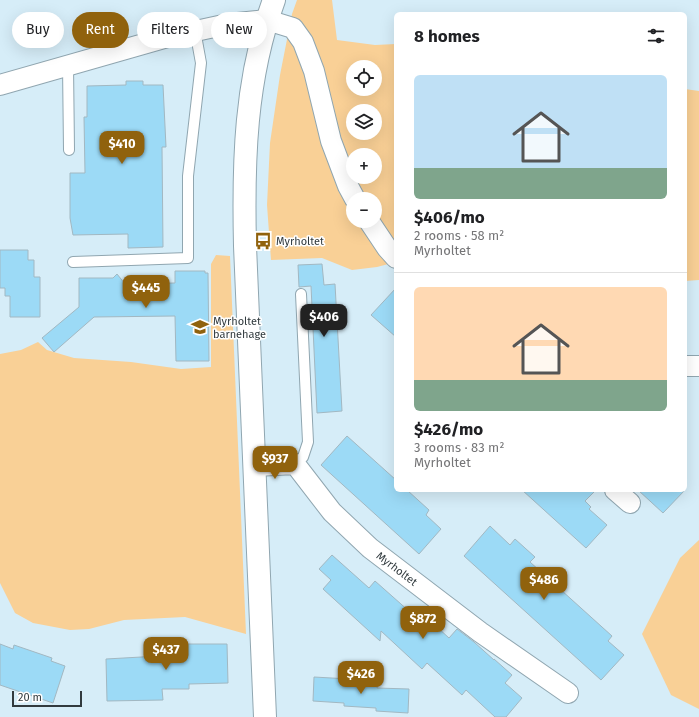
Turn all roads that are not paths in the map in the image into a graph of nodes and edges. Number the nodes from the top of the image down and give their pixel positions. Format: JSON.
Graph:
{"nodes":[{"id":1,"x":274,"y":0,"type":"edge"},
{"id":2,"x":267,"y":18,"type":"edge"},
{"id":3,"x":267,"y":20,"type":"edge"},
{"id":4,"x":137,"y":46,"type":"edge"},
{"id":5,"x":198,"y":48,"type":"edge"},
{"id":6,"x":259,"y":48,"type":"edge"},
{"id":7,"x":68,"y":65,"type":"junction"},
{"id":8,"x":0,"y":85,"type":"edge"},
{"id":9,"x":68,"y":150,"type":"dead end"},
{"id":10,"x":351,"y":192,"type":"edge"},
{"id":11,"x":374,"y":228,"type":"edge"},
{"id":12,"x":394,"y":256,"type":"edge"},
{"id":13,"x":73,"y":262,"type":"dead end"},
{"id":14,"x":301,"y":294,"type":"dead end"},
{"id":15,"x":687,"y":366,"type":"edge"},
{"id":16,"x":699,"y":366,"type":"edge"},
{"id":17,"x":295,"y":464,"type":"junction"},
{"id":18,"x":254,"y":466,"type":"junction"},
{"id":19,"x":568,"y":693,"type":"dead end"},
{"id":20,"x":265,"y":717,"type":"edge"}],
"edges":[{"from":1,"to":2,"type":"main road"},
{"from":3,"to":10,"type":"street"},
{"from":4,"to":7,"type":"street"},
{"from":5,"to":13,"type":"lane"},
{"from":6,"to":18,"type":"main road"},
{"from":7,"to":8,"type":"street"},
{"from":7,"to":9,"type":"lane"},
{"from":11,"to":12,"type":"street"},
{"from":14,"to":17,"type":"lane"},
{"from":15,"to":16,"type":"street"},
{"from":17,"to":18,"type":"street"},
{"from":17,"to":19,"type":"street","name":"Myrholtet"},
{"from":18,"to":20,"type":"main road"}]}
